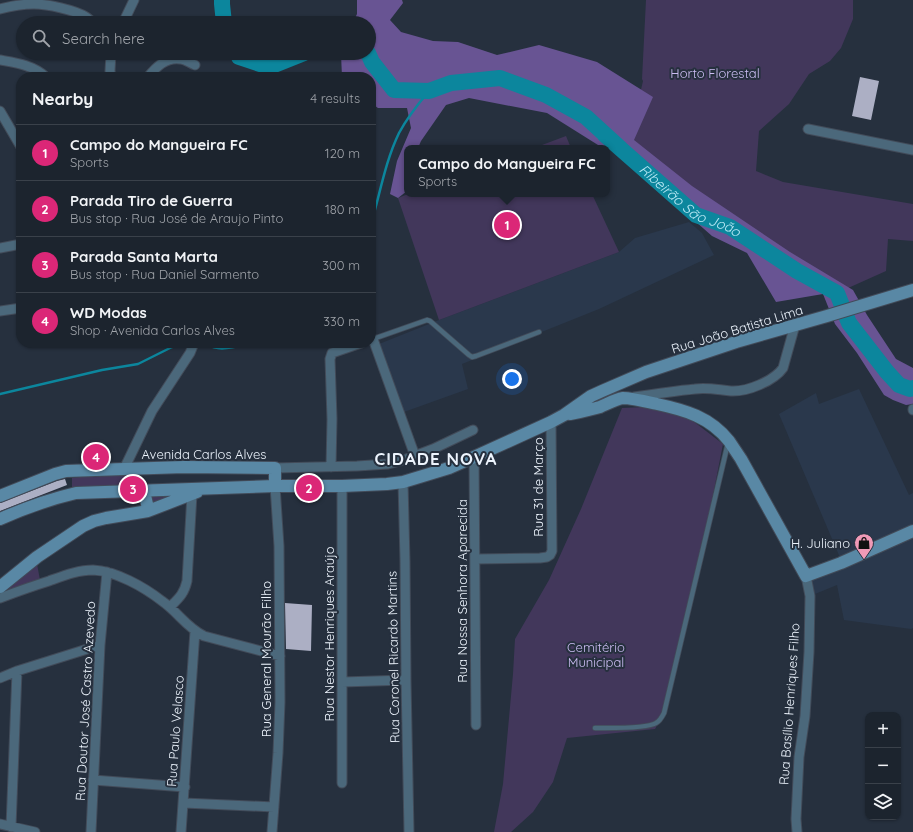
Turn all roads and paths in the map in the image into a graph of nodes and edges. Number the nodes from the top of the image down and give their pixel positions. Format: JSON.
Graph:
{"nodes":[{"id":1,"x":134,"y":0,"type":"edge"},
{"id":2,"x":0,"y":9,"type":"edge"},
{"id":3,"x":84,"y":16,"type":"edge"},
{"id":4,"x":126,"y":16,"type":"edge"},
{"id":5,"x":0,"y":60,"type":"edge"},
{"id":6,"x":111,"y":60,"type":"edge"},
{"id":7,"x":170,"y":60,"type":"edge"},
{"id":8,"x":183,"y":60,"type":"edge"},
{"id":9,"x":195,"y":65,"type":"dead end"},
{"id":10,"x":40,"y":72,"type":"edge"},
{"id":11,"x":110,"y":72,"type":"edge"},
{"id":12,"x":153,"y":72,"type":"edge"},
{"id":13,"x":0,"y":111,"type":"edge"},
{"id":14,"x":808,"y":129,"type":"dead end"},
{"id":15,"x":16,"y":138,"type":"edge"},
{"id":16,"x":913,"y":150,"type":"edge"},
{"id":17,"x":16,"y":245,"type":"edge"},
{"id":18,"x":0,"y":248,"type":"edge"},
{"id":19,"x":913,"y":290,"type":"edge"},
{"id":20,"x":16,"y":309,"type":"edge"},
{"id":21,"x":0,"y":311,"type":"edge"},
{"id":22,"x":796,"y":325,"type":"junction"},
{"id":23,"x":539,"y":332,"type":"dead end"},
{"id":24,"x":376,"y":339,"type":"edge"},
{"id":25,"x":192,"y":348,"type":"edge"},
{"id":26,"x":346,"y":348,"type":"edge"},
{"id":27,"x":375,"y":348,"type":"edge"},
{"id":28,"x":623,"y":398,"type":"junction"},
{"id":29,"x":564,"y":415,"type":"junction"},
{"id":30,"x":551,"y":422,"type":"junction"},
{"id":31,"x":473,"y":430,"type":"dead end"},
{"id":32,"x":729,"y":442,"type":"junction"},
{"id":33,"x":415,"y":456,"type":"junction"},
{"id":34,"x":474,"y":457,"type":"junction"},
{"id":35,"x":332,"y":467,"type":"junction"},
{"id":36,"x":275,"y":468,"type":"junction"},
{"id":37,"x":124,"y":469,"type":"junction"},
{"id":38,"x":403,"y":482,"type":"junction"},
{"id":39,"x":275,"y":486,"type":"junction"},
{"id":40,"x":342,"y":486,"type":"junction"},
{"id":41,"x":205,"y":489,"type":"junction"},
{"id":42,"x":150,"y":491,"type":"junction"},
{"id":43,"x":192,"y":494,"type":"junction"},
{"id":44,"x":0,"y":496,"type":"edge"},
{"id":45,"x":148,"y":511,"type":"junction"},
{"id":46,"x":0,"y":519,"type":"edge"},
{"id":47,"x":913,"y":531,"type":"edge"},
{"id":48,"x":475,"y":559,"type":"junction"},
{"id":49,"x":107,"y":572,"type":"junction"},
{"id":50,"x":806,"y":576,"type":"junction"},
{"id":51,"x":0,"y":587,"type":"edge"},
{"id":52,"x":0,"y":598,"type":"edge"},
{"id":53,"x":170,"y":607,"type":"junction"},
{"id":54,"x":195,"y":631,"type":"junction"},
{"id":55,"x":100,"y":645,"type":"junction"},
{"id":56,"x":280,"y":656,"type":"junction"},
{"id":57,"x":17,"y":671,"type":"junction"},
{"id":58,"x":0,"y":678,"type":"edge"},
{"id":59,"x":406,"y":680,"type":"junction"},
{"id":60,"x":342,"y":682,"type":"junction"},
{"id":61,"x":476,"y":725,"type":"dead end"},
{"id":62,"x":595,"y":728,"type":"dead end"},
{"id":63,"x":94,"y":780,"type":"junction"},
{"id":64,"x":342,"y":783,"type":"dead end"},
{"id":65,"x":185,"y":787,"type":"junction"},
{"id":66,"x":184,"y":803,"type":"junction"},
{"id":67,"x":274,"y":807,"type":"junction"},
{"id":68,"x":0,"y":824,"type":"edge"},
{"id":69,"x":11,"y":827,"type":"junction"},
{"id":70,"x":35,"y":832,"type":"edge"},
{"id":71,"x":91,"y":832,"type":"edge"},
{"id":72,"x":182,"y":832,"type":"edge"},
{"id":73,"x":272,"y":832,"type":"edge"},
{"id":74,"x":409,"y":832,"type":"edge"},
{"id":75,"x":798,"y":832,"type":"edge"}],
"edges":[{"from":1,"to":4,"type":"street"},
{"from":2,"to":3,"type":"street"},
{"from":5,"to":10,"type":"street"},
{"from":6,"to":11,"type":"street"},
{"from":7,"to":12,"type":"street"},
{"from":8,"to":9,"type":"street"},
{"from":13,"to":15,"type":"street"},
{"from":14,"to":16,"type":"street"},
{"from":17,"to":18,"type":"street"},
{"from":19,"to":22,"type":"main road","name":"Rua João Batista Lima"},
{"from":20,"to":21,"type":"street"},
{"from":22,"to":28,"type":"street"},
{"from":22,"to":29,"type":"main road","name":"Rua João Batista Lima"},
{"from":23,"to":24,"type":"lane"},
{"from":25,"to":37,"type":"street"},
{"from":26,"to":35,"type":"street"},
{"from":27,"to":33,"type":"street"},
{"from":28,"to":29,"type":"main road","name":"Rua Basílio Henriques Filho"},
{"from":28,"to":32,"type":"main road","name":"Rua Basílio Henriques Filho"},
{"from":29,"to":30,"type":"main road"},
{"from":30,"to":34,"type":"main road"},
{"from":30,"to":48,"type":"street","name":"Rua 31 de Março"},
{"from":31,"to":33,"type":"street"},
{"from":32,"to":50,"type":"main road","name":"Rua Basílio Henriques Filho"},
{"from":32,"to":62,"type":"lane"},
{"from":33,"to":35,"type":"street"},
{"from":34,"to":38,"type":"main road"},
{"from":34,"to":48,"type":"street","name":"Rua Nossa Senhora Aparecida"},
{"from":35,"to":36,"type":"street"},
{"from":36,"to":37,"type":"main road","name":"Avenida Carlos Alves"},
{"from":36,"to":39,"type":"main road","name":"Avenida Carlos Alves"},
{"from":37,"to":44,"type":"main road","name":"Avenida Carlos Alves"},
{"from":38,"to":40,"type":"main road"},
{"from":38,"to":59,"type":"street","name":"Rua Coronel Ricardo Martins"},
{"from":39,"to":40,"type":"main road"},
{"from":39,"to":41,"type":"main road"},
{"from":39,"to":56,"type":"street","name":"Rua General Mourão Filho"},
{"from":40,"to":60,"type":"street","name":"Rua Nestor Henriques Araújo"},
{"from":41,"to":42,"type":"main road"},
{"from":41,"to":43,"type":"main road"},
{"from":42,"to":45,"type":"main road"},
{"from":42,"to":46,"type":"main road"},
{"from":43,"to":45,"type":"main road"},
{"from":43,"to":53,"type":"street"},
{"from":45,"to":51,"type":"main road"},
{"from":47,"to":50,"type":"main road"},
{"from":48,"to":61,"type":"street","name":"Rua Nossa Senhora Aparecida"},
{"from":49,"to":52,"type":"street"},
{"from":49,"to":53,"type":"street"},
{"from":49,"to":55,"type":"street","name":"Rua Doutor José Castro Azevedo"},
{"from":50,"to":75,"type":"street","name":"Rua Basílio Henriques Filho"},
{"from":53,"to":54,"type":"street"},
{"from":54,"to":56,"type":"street"},
{"from":54,"to":65,"type":"street","name":"Rua Paulo Velasco"},
{"from":55,"to":57,"type":"street"},
{"from":55,"to":63,"type":"street","name":"Rua Doutor José Castro Azevedo"},
{"from":56,"to":67,"type":"street","name":"Rua General Mourão Filho"},
{"from":57,"to":58,"type":"street"},
{"from":57,"to":69,"type":"street"},
{"from":59,"to":60,"type":"street"},
{"from":59,"to":74,"type":"street","name":"Rua Coronel Ricardo Martins"},
{"from":60,"to":64,"type":"street","name":"Rua Nestor Henriques Araújo"},
{"from":63,"to":65,"type":"street"},
{"from":63,"to":71,"type":"street","name":"Rua Doutor José Castro Azevedo"},
{"from":65,"to":66,"type":"street","name":"Rua Paulo Velasco"},
{"from":66,"to":67,"type":"street"},
{"from":66,"to":72,"type":"street","name":"Rua Paulo Velasco"},
{"from":67,"to":73,"type":"street","name":"Rua General Mourão Filho"},
{"from":68,"to":69,"type":"street"},
{"from":69,"to":70,"type":"street"}]}
